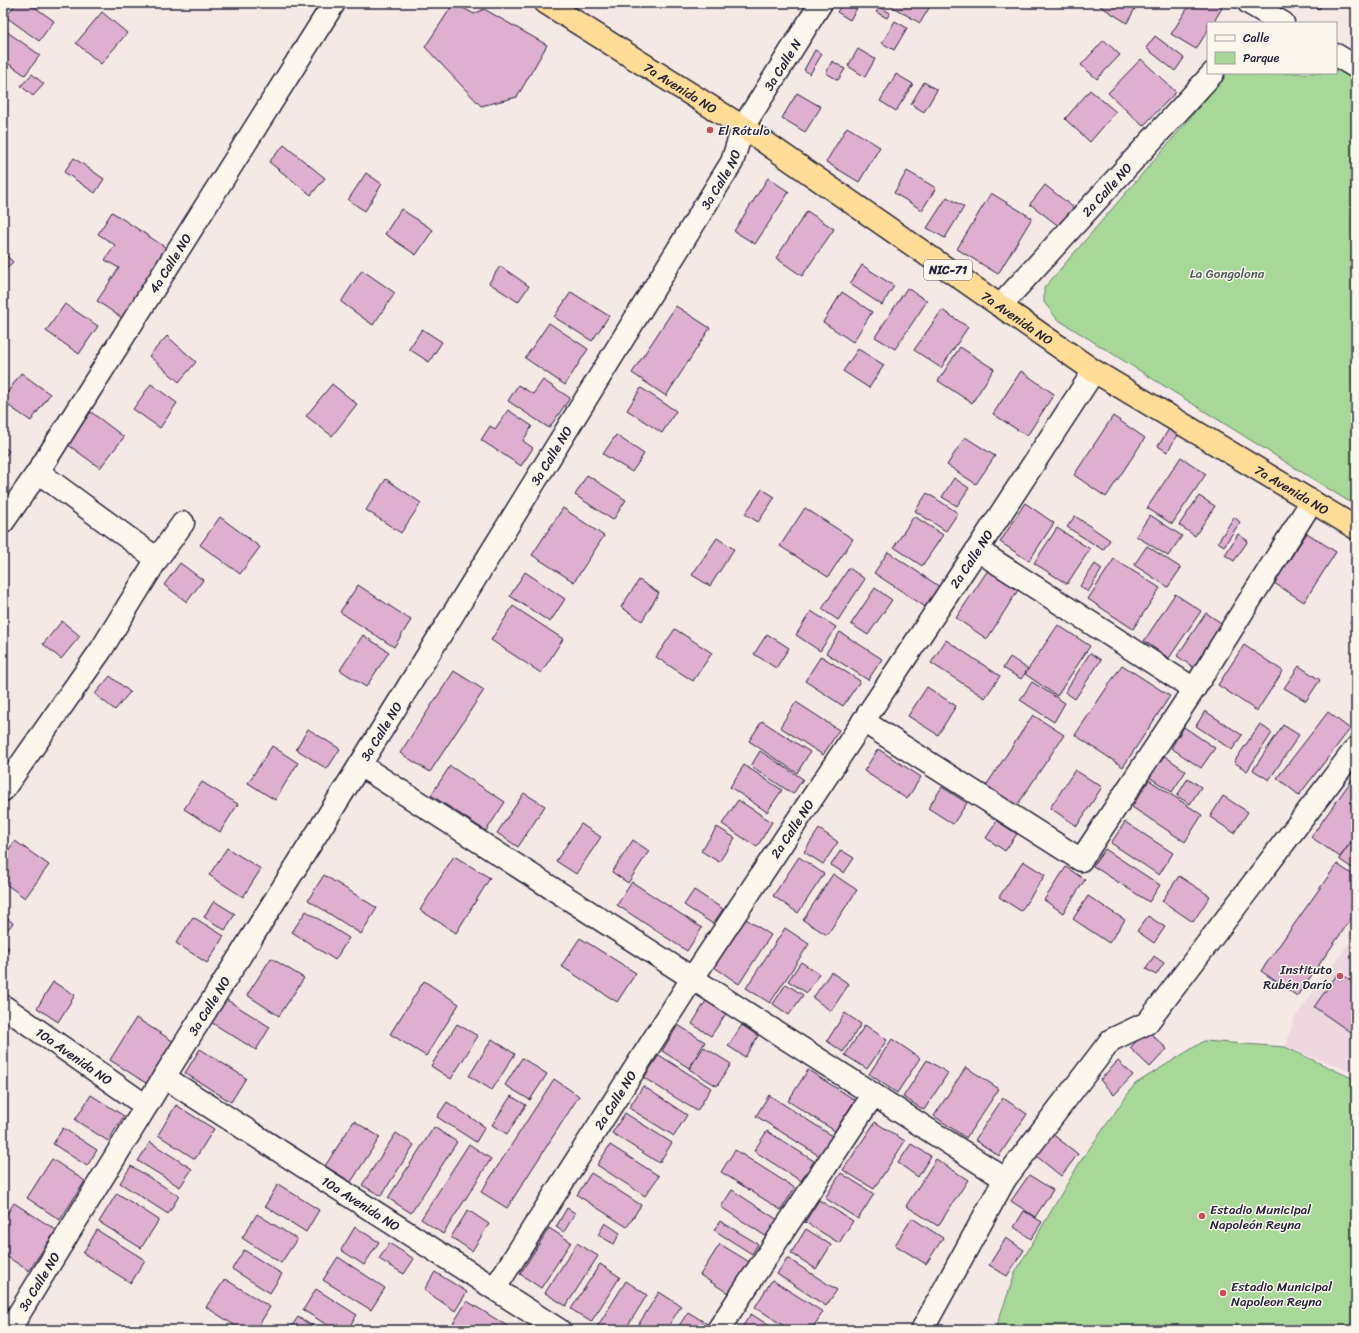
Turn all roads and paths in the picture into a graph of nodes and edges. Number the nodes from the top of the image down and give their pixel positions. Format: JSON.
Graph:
{"nodes":[{"id":1,"x":334,"y":3,"type":"edge"},
{"id":2,"x":546,"y":3,"type":"edge"},
{"id":3,"x":821,"y":3,"type":"edge"},
{"id":4,"x":1337,"y":56,"type":"edge"},
{"id":5,"x":1356,"y":67,"type":"edge"},
{"id":6,"x":1212,"y":74,"type":"edge"},
{"id":7,"x":743,"y":127,"type":"junction"},
{"id":8,"x":1000,"y":306,"type":"junction"},
{"id":9,"x":1094,"y":371,"type":"junction"},
{"id":10,"x":38,"y":472,"type":"junction"},
{"id":11,"x":1312,"y":501,"type":"junction"},
{"id":12,"x":3,"y":522,"type":"edge"},
{"id":13,"x":183,"y":523,"type":"dead end"},
{"id":14,"x":1356,"y":528,"type":"edge"},
{"id":15,"x":977,"y":550,"type":"junction"},
{"id":16,"x":157,"y":559,"type":"junction"},
{"id":17,"x":1194,"y":689,"type":"junction"},
{"id":18,"x":864,"y":721,"type":"junction"},
{"id":19,"x":1356,"y":748,"type":"edge"},
{"id":20,"x":360,"y":765,"type":"junction"},
{"id":21,"x":3,"y":790,"type":"edge"},
{"id":22,"x":692,"y":979,"type":"junction"},
{"id":23,"x":3,"y":1006,"type":"edge"},
{"id":24,"x":164,"y":1077,"type":"junction"},
{"id":25,"x":873,"y":1095,"type":"junction"},
{"id":26,"x":146,"y":1106,"type":"junction"},
{"id":27,"x":1005,"y":1179,"type":"junction"},
{"id":28,"x":495,"y":1288,"type":"junction"},
{"id":29,"x":554,"y":1329,"type":"edge"},
{"id":30,"x":9,"y":1330,"type":"edge"},
{"id":31,"x":718,"y":1330,"type":"edge"},
{"id":32,"x":922,"y":1330,"type":"edge"}],
"edges":[{"from":1,"to":10,"type":"street","name":"4a Calle NO"},
{"from":2,"to":7,"type":"highway","name":"7a Avenida NO","number":"NIC-71"},
{"from":3,"to":7,"type":"street","name":"3a Calle N"},
{"from":4,"to":5,"type":"street"},
{"from":6,"to":8,"type":"street","name":"2a Calle NO"},
{"from":7,"to":8,"type":"highway","name":"7a Avenida NO","number":"NIC-71"},
{"from":7,"to":20,"type":"street","name":"3a Calle NO"},
{"from":8,"to":9,"type":"highway","name":"7a Avenida NO","number":"NIC-71"},
{"from":9,"to":11,"type":"highway","name":"7a Avenida NO","number":"NIC-71"},
{"from":9,"to":15,"type":"street","name":"2a Calle NO"},
{"from":10,"to":12,"type":"street","name":"4a Calle NO"},
{"from":10,"to":16,"type":"street"},
{"from":11,"to":14,"type":"highway","name":"7a Avenida NO","number":"NIC-71"},
{"from":11,"to":17,"type":"street"},
{"from":13,"to":16,"type":"street"},
{"from":15,"to":17,"type":"street"},
{"from":15,"to":18,"type":"street","name":"2a Calle NO"},
{"from":16,"to":21,"type":"street"},
{"from":17,"to":18,"type":"street"},
{"from":18,"to":22,"type":"street","name":"2a Calle NO"},
{"from":19,"to":27,"type":"street"},
{"from":20,"to":22,"type":"street"},
{"from":20,"to":24,"type":"street","name":"3a Calle NO"},
{"from":22,"to":25,"type":"street"},
{"from":22,"to":28,"type":"street","name":"2a Calle NO"},
{"from":23,"to":26,"type":"street","name":"10a Avenida NO"},
{"from":24,"to":26,"type":"street","name":"3a Calle NO"},
{"from":24,"to":28,"type":"street","name":"10a Avenida NO"},
{"from":25,"to":27,"type":"street"},
{"from":25,"to":31,"type":"street"},
{"from":26,"to":30,"type":"street","name":"3a Calle NO"},
{"from":27,"to":32,"type":"street"},
{"from":28,"to":29,"type":"street","name":"10a Avenida NO"}]}
